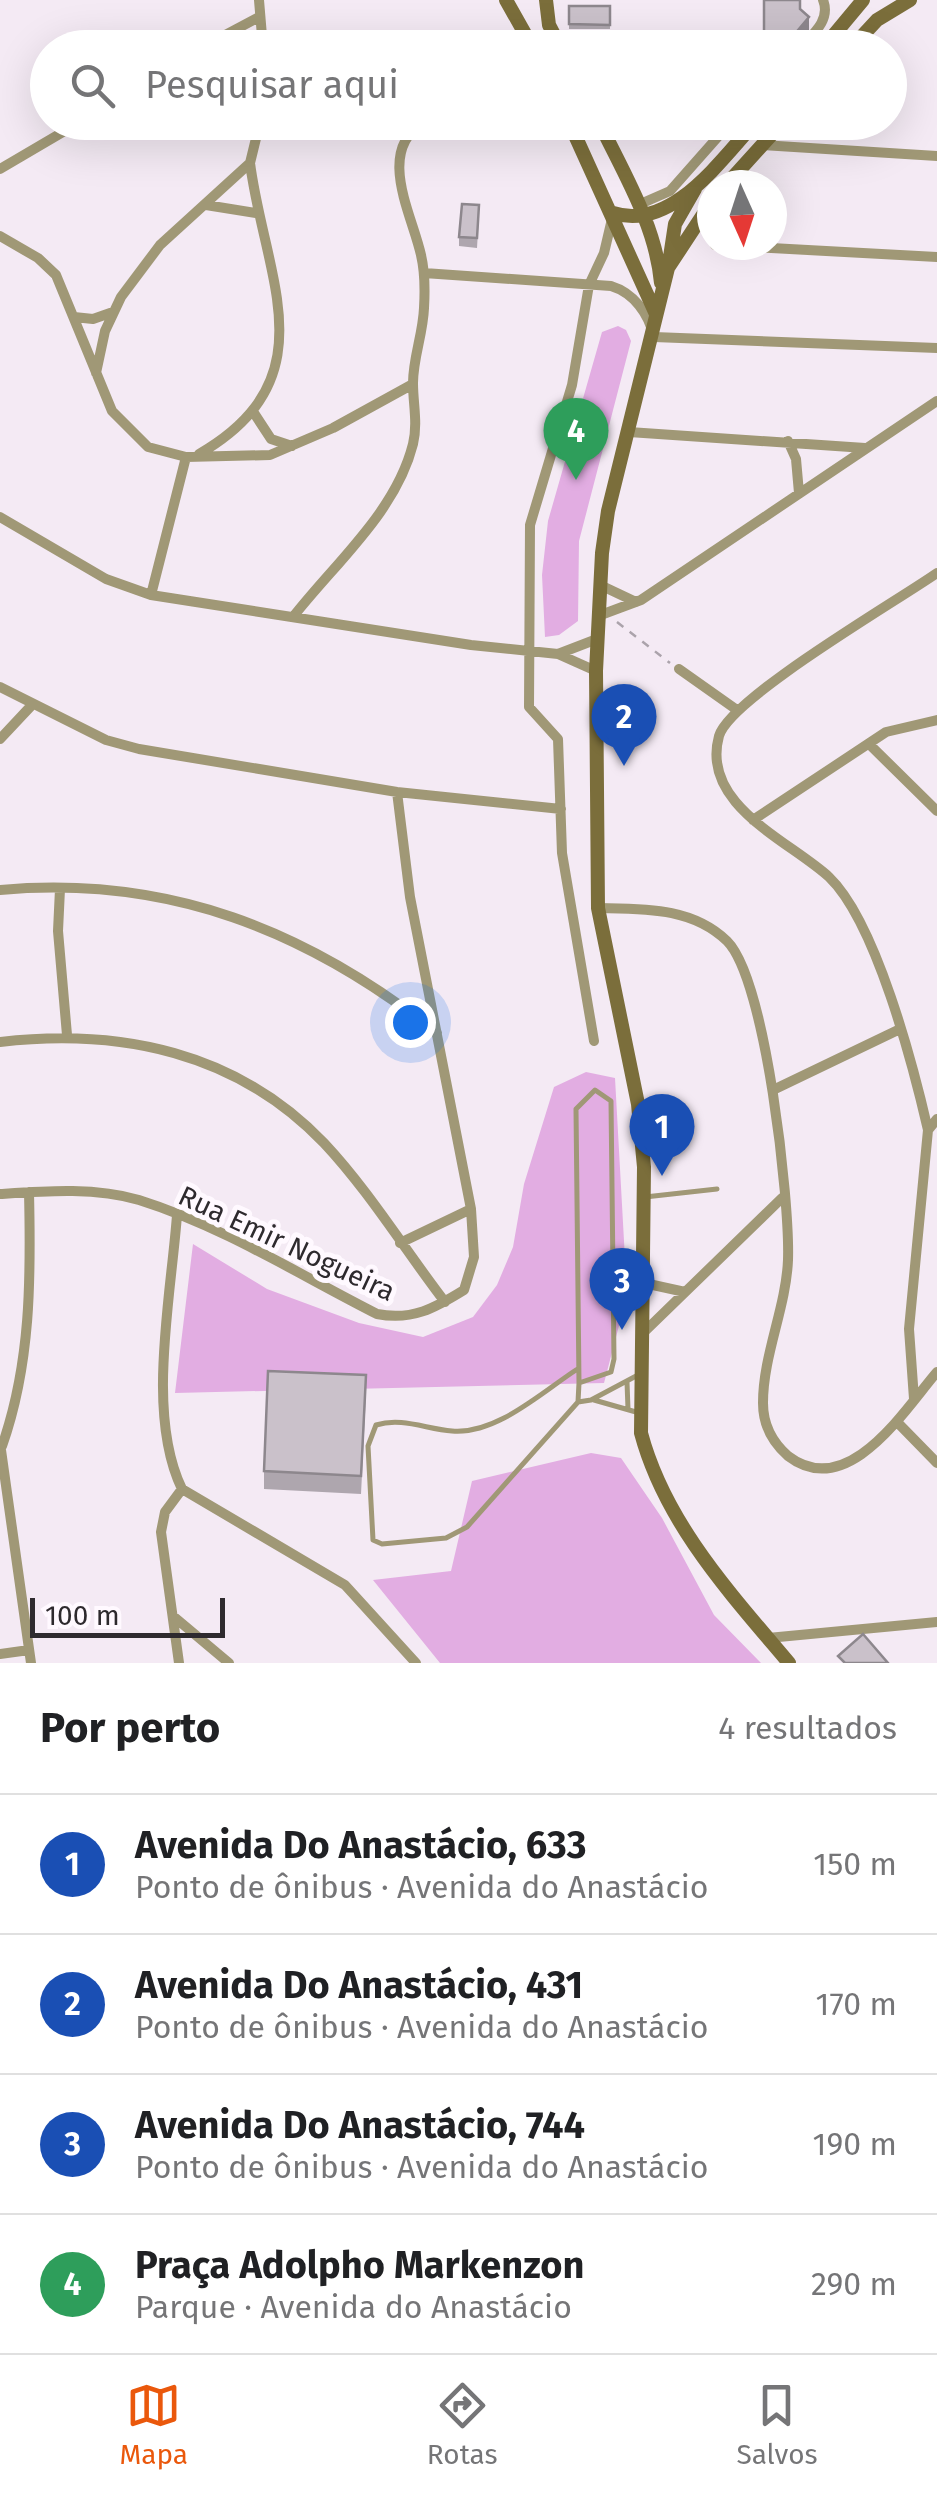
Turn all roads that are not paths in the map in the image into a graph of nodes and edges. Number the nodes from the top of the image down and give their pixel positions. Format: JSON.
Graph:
{"nodes":[{"id":1,"x":259,"y":0,"type":"edge"},
{"id":2,"x":506,"y":0,"type":"edge"},
{"id":3,"x":546,"y":0,"type":"edge"},
{"id":4,"x":823,"y":0,"type":"edge"},
{"id":5,"x":863,"y":0,"type":"edge"},
{"id":6,"x":910,"y":0,"type":"edge"},
{"id":7,"x":259,"y":17,"type":"junction"},
{"id":8,"x":235,"y":30,"type":"edge"},
{"id":9,"x":261,"y":30,"type":"edge"},
{"id":10,"x":523,"y":30,"type":"edge"},
{"id":11,"x":552,"y":30,"type":"edge"},
{"id":12,"x":815,"y":30,"type":"edge"},
{"id":13,"x":838,"y":30,"type":"edge"},
{"id":14,"x":868,"y":30,"type":"edge"},
{"id":15,"x":50,"y":140,"type":"edge"},
{"id":16,"x":256,"y":140,"type":"edge"},
{"id":17,"x":405,"y":140,"type":"edge"},
{"id":18,"x":578,"y":140,"type":"edge"},
{"id":19,"x":608,"y":140,"type":"edge"},
{"id":20,"x":715,"y":140,"type":"edge"},
{"id":21,"x":739,"y":140,"type":"edge"},
{"id":22,"x":767,"y":140,"type":"edge"},
{"id":23,"x":762,"y":145,"type":"junction"},
{"id":24,"x":937,"y":156,"type":"edge"},
{"id":25,"x":250,"y":163,"type":"junction"},
{"id":26,"x":0,"y":170,"type":"edge"},
{"id":27,"x":710,"y":170,"type":"edge"},
{"id":28,"x":740,"y":170,"type":"edge"},
{"id":29,"x":697,"y":184,"type":"edge"},
{"id":30,"x":697,"y":186,"type":"edge"},
{"id":31,"x":206,"y":205,"type":"junction"},
{"id":32,"x":642,"y":211,"type":"junction"},
{"id":33,"x":256,"y":213,"type":"junction"},
{"id":34,"x":613,"y":213,"type":"junction"},
{"id":35,"x":697,"y":220,"type":"edge"},
{"id":36,"x":689,"y":230,"type":"junction"},
{"id":37,"x":697,"y":234,"type":"edge"},
{"id":38,"x":2,"y":238,"type":"edge"},
{"id":39,"x":787,"y":248,"type":"edge"},
{"id":40,"x":0,"y":252,"type":"edge"},
{"id":41,"x":937,"y":257,"type":"edge"},
{"id":42,"x":668,"y":268,"type":"junction"},
{"id":43,"x":424,"y":273,"type":"junction"},
{"id":44,"x":590,"y":285,"type":"junction"},
{"id":45,"x":662,"y":294,"type":"junction"},
{"id":46,"x":112,"y":312,"type":"junction"},
{"id":47,"x":74,"y":317,"type":"junction"},
{"id":48,"x":658,"y":319,"type":"junction"},
{"id":49,"x":654,"y":337,"type":"junction"},
{"id":50,"x":937,"y":348,"type":"edge"},
{"id":51,"x":96,"y":374,"type":"junction"},
{"id":52,"x":413,"y":384,"type":"junction"},
{"id":53,"x":937,"y":400,"type":"edge"},
{"id":54,"x":254,"y":413,"type":"junction"},
{"id":55,"x":629,"y":432,"type":"junction"},
{"id":56,"x":788,"y":441,"type":"junction"},
{"id":57,"x":294,"y":446,"type":"junction"},
{"id":58,"x":866,"y":448,"type":"junction"},
{"id":59,"x":192,"y":456,"type":"junction"},
{"id":60,"x":799,"y":493,"type":"junction"},
{"id":61,"x":0,"y":517,"type":"edge"},
{"id":62,"x":937,"y":574,"type":"edge"},
{"id":63,"x":600,"y":585,"type":"junction"},
{"id":64,"x":151,"y":595,"type":"junction"},
{"id":65,"x":637,"y":602,"type":"junction"},
{"id":66,"x":604,"y":615,"type":"junction"},
{"id":67,"x":293,"y":617,"type":"junction"},
{"id":68,"x":597,"y":639,"type":"junction"},
{"id":69,"x":527,"y":652,"type":"junction"},
{"id":70,"x":558,"y":654,"type":"junction"},
{"id":71,"x":679,"y":669,"type":"road end"},
{"id":72,"x":596,"y":671,"type":"junction"},
{"id":73,"x":0,"y":687,"type":"edge"},
{"id":74,"x":31,"y":706,"type":"junction"},
{"id":75,"x":737,"y":710,"type":"junction"},
{"id":76,"x":937,"y":720,"type":"edge"},
{"id":77,"x":0,"y":739,"type":"edge"},
{"id":78,"x":869,"y":744,"type":"junction"},
{"id":79,"x":398,"y":792,"type":"junction"},
{"id":80,"x":560,"y":809,"type":"junction"},
{"id":81,"x":937,"y":811,"type":"edge"},
{"id":82,"x":753,"y":820,"type":"junction"},
{"id":83,"x":60,"y":888,"type":"junction"},
{"id":84,"x":0,"y":890,"type":"edge"},
{"id":85,"x":598,"y":908,"type":"junction"},
{"id":86,"x":898,"y":1030,"type":"junction"},
{"id":87,"x":437,"y":1033,"type":"junction"},
{"id":88,"x":68,"y":1035,"type":"junction"},
{"id":89,"x":594,"y":1041,"type":"dead end"},
{"id":90,"x":0,"y":1042,"type":"edge"},
{"id":91,"x":773,"y":1090,"type":"junction"},
{"id":92,"x":937,"y":1120,"type":"edge"},
{"id":93,"x":928,"y":1130,"type":"junction"},
{"id":94,"x":717,"y":1189,"type":"dead end"},
{"id":95,"x":28,"y":1192,"type":"junction"},
{"id":96,"x":0,"y":1194,"type":"edge"},
{"id":97,"x":646,"y":1197,"type":"junction"},
{"id":98,"x":782,"y":1198,"type":"junction"},
{"id":99,"x":470,"y":1208,"type":"junction"},
{"id":100,"x":178,"y":1215,"type":"junction"},
{"id":101,"x":400,"y":1243,"type":"junction"},
{"id":102,"x":644,"y":1283,"type":"junction"},
{"id":103,"x":686,"y":1292,"type":"junction"},
{"id":104,"x":444,"y":1302,"type":"junction"},
{"id":105,"x":641,"y":1335,"type":"junction"},
{"id":106,"x":576,"y":1370,"type":"junction"},
{"id":107,"x":937,"y":1372,"type":"edge"},
{"id":108,"x":634,"y":1377,"type":"junction"},
{"id":109,"x":580,"y":1383,"type":"junction"},
{"id":110,"x":914,"y":1399,"type":"junction"},
{"id":111,"x":591,"y":1400,"type":"junction"},
{"id":112,"x":578,"y":1402,"type":"junction"},
{"id":113,"x":634,"y":1412,"type":"junction"},
{"id":114,"x":898,"y":1422,"type":"junction"},
{"id":115,"x":1,"y":1444,"type":"edge"},
{"id":116,"x":937,"y":1463,"type":"edge"},
{"id":117,"x":182,"y":1489,"type":"junction"},
{"id":118,"x":173,"y":1616,"type":"junction"},
{"id":119,"x":937,"y":1622,"type":"edge"},
{"id":120,"x":768,"y":1638,"type":"junction"},
{"id":121,"x":0,"y":1654,"type":"edge"},
{"id":122,"x":30,"y":1657,"type":"edge"},
{"id":123,"x":179,"y":1663,"type":"edge"},
{"id":124,"x":229,"y":1663,"type":"edge"},
{"id":125,"x":416,"y":1663,"type":"edge"},
{"id":126,"x":789,"y":1663,"type":"edge"}],
"edges":[{"from":1,"to":7,"type":"street"},
{"from":2,"to":10,"type":"main road"},
{"from":3,"to":11,"type":"main road"},
{"from":4,"to":12,"type":"street"},
{"from":5,"to":13,"type":"main road"},
{"from":6,"to":14,"type":"main road"},
{"from":7,"to":8,"type":"street"},
{"from":7,"to":9,"type":"street"},
{"from":15,"to":26,"type":"street"},
{"from":16,"to":25,"type":"street"},
{"from":17,"to":43,"type":"street"},
{"from":18,"to":34,"type":"main road"},
{"from":19,"to":32,"type":"main road"},
{"from":20,"to":32,"type":"street"},
{"from":21,"to":27,"type":"main road"},
{"from":22,"to":23,"type":"main road"},
{"from":23,"to":24,"type":"street"},
{"from":23,"to":28,"type":"main road"},
{"from":25,"to":31,"type":"street"},
{"from":25,"to":33,"type":"street"},
{"from":29,"to":32,"type":"main road"},
{"from":30,"to":42,"type":"main road"},
{"from":31,"to":33,"type":"street"},
{"from":31,"to":46,"type":"street"},
{"from":32,"to":34,"type":"main road"},
{"from":32,"to":45,"type":"main road"},
{"from":33,"to":54,"type":"street"},
{"from":34,"to":44,"type":"street"},
{"from":34,"to":48,"type":"main road"},
{"from":35,"to":36,"type":"main road"},
{"from":36,"to":37,"type":"street"},
{"from":36,"to":42,"type":"main road"},
{"from":38,"to":40,"type":"street"},
{"from":38,"to":47,"type":"street"},
{"from":39,"to":41,"type":"street"},
{"from":42,"to":45,"type":"main road"},
{"from":43,"to":44,"type":"street"},
{"from":43,"to":52,"type":"street"},
{"from":44,"to":49,"type":"street"},
{"from":44,"to":69,"type":"street"},
{"from":45,"to":48,"type":"main road"},
{"from":46,"to":47,"type":"street"},
{"from":46,"to":51,"type":"street"},
{"from":47,"to":51,"type":"street"},
{"from":48,"to":49,"type":"main road"},
{"from":49,"to":50,"type":"street"},
{"from":49,"to":55,"type":"main road"},
{"from":51,"to":59,"type":"street"},
{"from":52,"to":57,"type":"street"},
{"from":52,"to":67,"type":"street"},
{"from":53,"to":58,"type":"street"},
{"from":54,"to":57,"type":"street"},
{"from":54,"to":59,"type":"street"},
{"from":55,"to":56,"type":"street"},
{"from":55,"to":63,"type":"main road"},
{"from":56,"to":58,"type":"street"},
{"from":56,"to":60,"type":"street"},
{"from":57,"to":59,"type":"street"},
{"from":58,"to":60,"type":"street"},
{"from":59,"to":64,"type":"street"},
{"from":60,"to":65,"type":"street"},
{"from":61,"to":64,"type":"street"},
{"from":62,"to":75,"type":"street"},
{"from":63,"to":65,"type":"street"},
{"from":63,"to":66,"type":"main road"},
{"from":64,"to":67,"type":"street"},
{"from":65,"to":66,"type":"street"},
{"from":66,"to":68,"type":"main road"},
{"from":67,"to":69,"type":"street"},
{"from":68,"to":70,"type":"street"},
{"from":68,"to":72,"type":"main road"},
{"from":69,"to":70,"type":"street"},
{"from":69,"to":80,"type":"street"},
{"from":70,"to":72,"type":"street"},
{"from":71,"to":75,"type":"street"},
{"from":72,"to":85,"type":"main road"},
{"from":73,"to":74,"type":"street"},
{"from":74,"to":77,"type":"street"},
{"from":74,"to":79,"type":"street"},
{"from":75,"to":82,"type":"street"},
{"from":76,"to":78,"type":"street"},
{"from":78,"to":81,"type":"street"},
{"from":78,"to":82,"type":"street"},
{"from":79,"to":80,"type":"street"},
{"from":79,"to":87,"type":"street"},
{"from":80,"to":89,"type":"street"},
{"from":82,"to":86,"type":"street"},
{"from":83,"to":84,"type":"street"},
{"from":83,"to":87,"type":"street"},
{"from":83,"to":88,"type":"street"},
{"from":85,"to":91,"type":"street"},
{"from":85,"to":97,"type":"main road"},
{"from":86,"to":91,"type":"street"},
{"from":86,"to":93,"type":"street"},
{"from":87,"to":99,"type":"street"},
{"from":88,"to":90,"type":"street"},
{"from":88,"to":101,"type":"street"},
{"from":91,"to":98,"type":"street"},
{"from":92,"to":93,"type":"street"},
{"from":93,"to":110,"type":"street"},
{"from":94,"to":97,"type":"lane"},
{"from":95,"to":96,"type":"street","name":"Rua Emir Nogueira"},
{"from":95,"to":100,"type":"street","name":"Rua Emir Nogueira"},
{"from":95,"to":115,"type":"street"},
{"from":97,"to":102,"type":"main road"},
{"from":98,"to":103,"type":"street"},
{"from":98,"to":114,"type":"street"},
{"from":99,"to":101,"type":"street"},
{"from":99,"to":104,"type":"street"},
{"from":100,"to":104,"type":"street","name":"Rua Emir Nogueira"},
{"from":100,"to":117,"type":"street"},
{"from":101,"to":104,"type":"street"},
{"from":102,"to":103,"type":"street"},
{"from":102,"to":105,"type":"main road"},
{"from":103,"to":105,"type":"street"},
{"from":105,"to":108,"type":"main road"},
{"from":106,"to":109,"type":"lane"},
{"from":106,"to":109,"type":"lane"},
{"from":106,"to":112,"type":"lane"},
{"from":107,"to":110,"type":"street"},
{"from":108,"to":111,"type":"lane"},
{"from":108,"to":113,"type":"main road"},
{"from":109,"to":112,"type":"lane"},
{"from":110,"to":114,"type":"street"},
{"from":111,"to":112,"type":"lane"},
{"from":111,"to":113,"type":"lane"},
{"from":113,"to":120,"type":"main road"},
{"from":114,"to":116,"type":"street"},
{"from":115,"to":122,"type":"street"},
{"from":117,"to":118,"type":"street"},
{"from":117,"to":125,"type":"street"},
{"from":118,"to":123,"type":"street"},
{"from":118,"to":124,"type":"street"},
{"from":119,"to":120,"type":"street"},
{"from":120,"to":126,"type":"main road"},
{"from":121,"to":122,"type":"street"}]}
